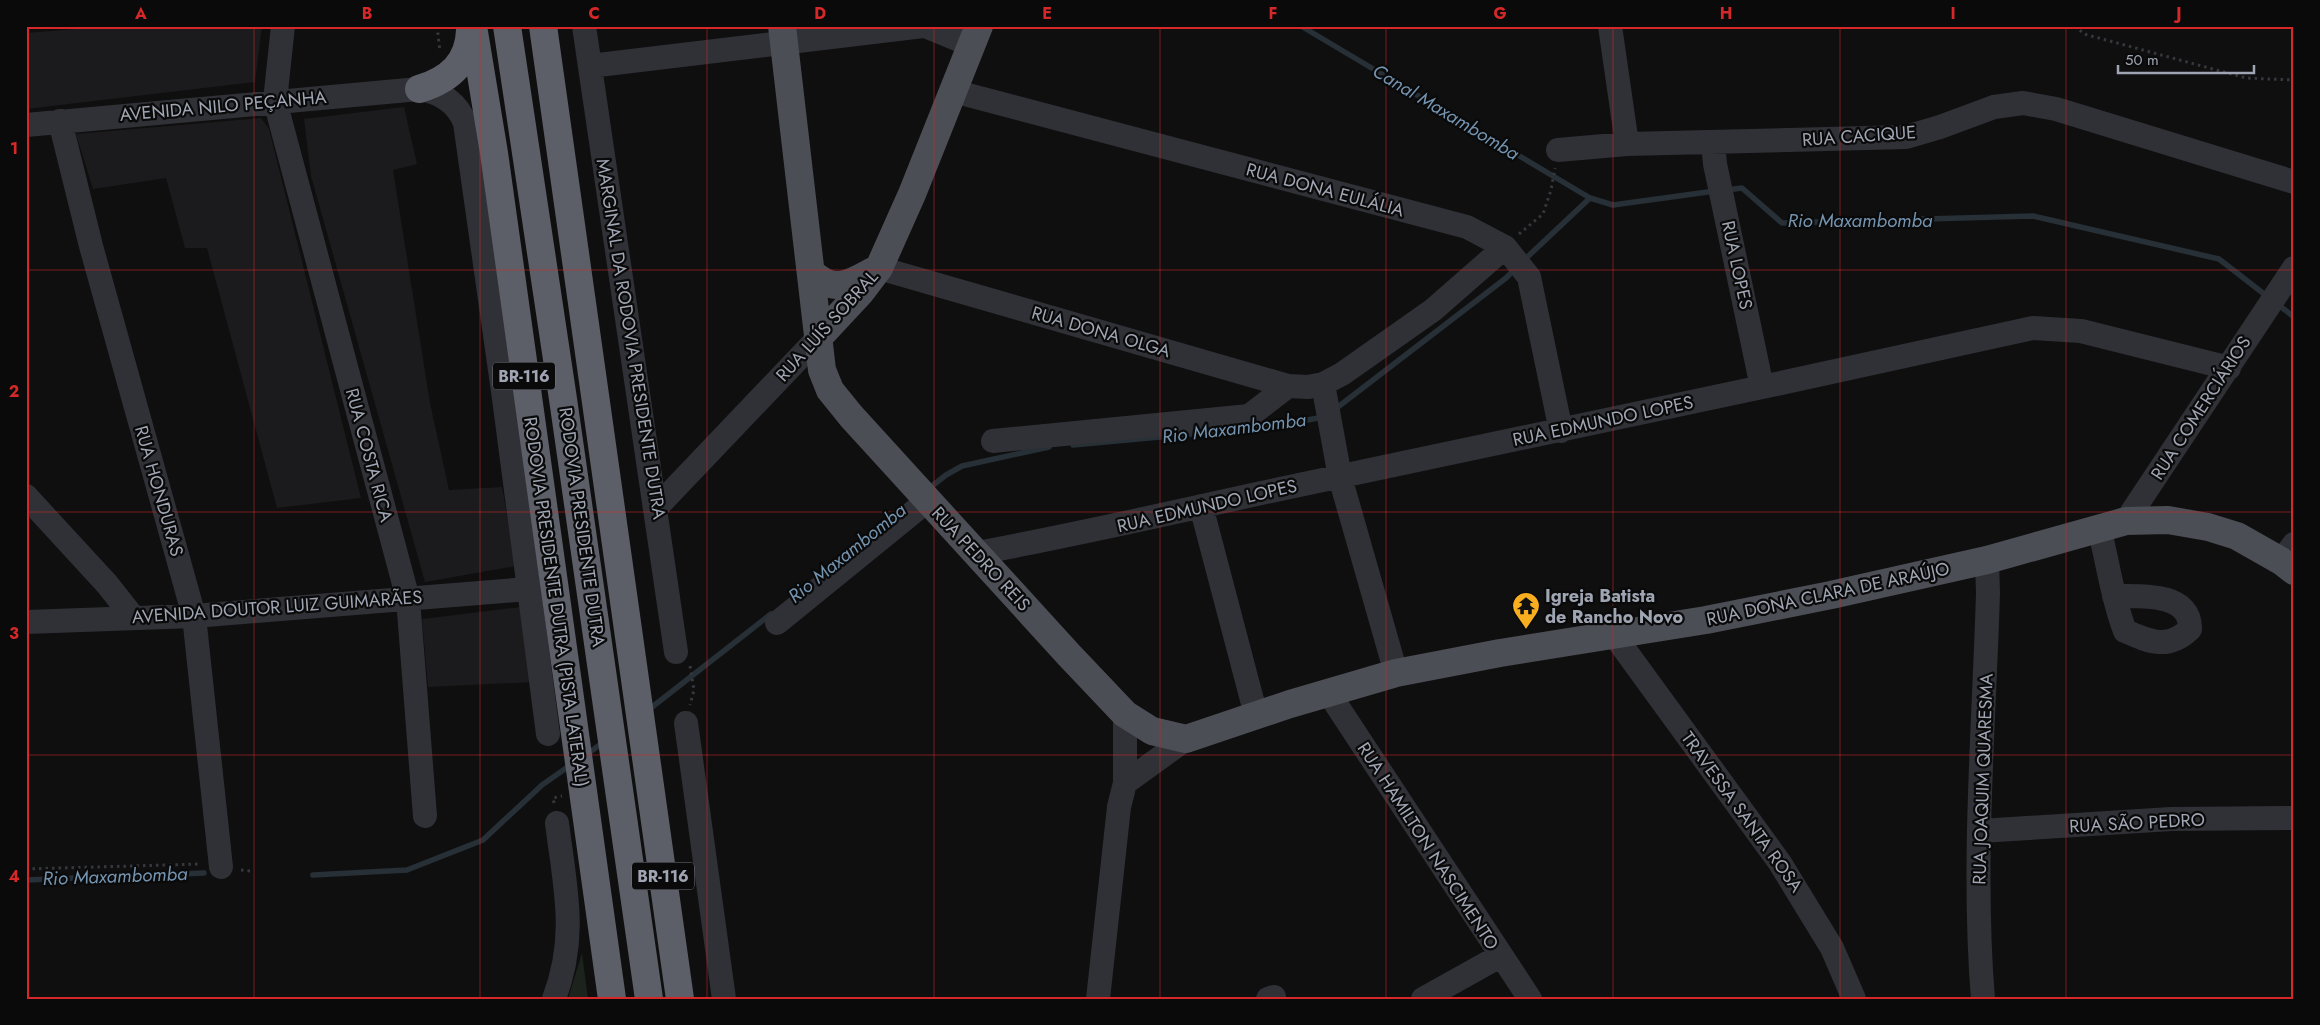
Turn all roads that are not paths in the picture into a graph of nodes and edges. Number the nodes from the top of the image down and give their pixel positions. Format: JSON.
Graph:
{"nodes":[{"id":1,"x":283,"y":26,"type":"edge"},
{"id":2,"x":507,"y":26,"type":"edge"},
{"id":3,"x":543,"y":26,"type":"edge"},
{"id":4,"x":584,"y":26,"type":"edge"},
{"id":5,"x":924,"y":26,"type":"edge"},
{"id":6,"x":1610,"y":26,"type":"edge"},
{"id":7,"x":463,"y":28,"type":"edge"},
{"id":8,"x":783,"y":34,"type":"edge"},
{"id":9,"x":975,"y":36,"type":"edge"},
{"id":10,"x":590,"y":66,"type":"junction"},
{"id":11,"x":419,"y":89,"type":"junction"},
{"id":12,"x":953,"y":91,"type":"junction"},
{"id":13,"x":275,"y":101,"type":"junction"},
{"id":14,"x":60,"y":121,"type":"junction"},
{"id":15,"x":26,"y":125,"type":"edge"},
{"id":16,"x":1627,"y":144,"type":"junction"},
{"id":17,"x":1714,"y":153,"type":"junction"},
{"id":18,"x":1557,"y":158,"type":"road end"},
{"id":19,"x":2294,"y":182,"type":"edge"},
{"id":20,"x":1508,"y":250,"type":"junction"},
{"id":21,"x":879,"y":268,"type":"junction"},
{"id":22,"x":2294,"y":268,"type":"edge"},
{"id":23,"x":812,"y":273,"type":"junction"},
{"id":24,"x":819,"y":337,"type":"junction"},
{"id":25,"x":2229,"y":368,"type":"junction"},
{"id":26,"x":1288,"y":386,"type":"junction"},
{"id":27,"x":1762,"y":387,"type":"junction"},
{"id":28,"x":1327,"y":403,"type":"junction"},
{"id":29,"x":1560,"y":431,"type":"junction"},
{"id":30,"x":993,"y":441,"type":"dead end"},
{"id":31,"x":1340,"y":477,"type":"junction"},
{"id":32,"x":26,"y":496,"type":"edge"},
{"id":33,"x":926,"y":500,"type":"junction"},
{"id":34,"x":1201,"y":506,"type":"junction"},
{"id":35,"x":656,"y":508,"type":"junction"},
{"id":36,"x":2126,"y":521,"type":"junction"},
{"id":37,"x":2099,"y":528,"type":"junction"},
{"id":38,"x":977,"y":554,"type":"junction"},
{"id":39,"x":2290,"y":559,"type":"edge"},
{"id":40,"x":1987,"y":560,"type":"junction"},
{"id":41,"x":528,"y":589,"type":"junction"},
{"id":42,"x":2114,"y":596,"type":"dead end"},
{"id":43,"x":408,"y":599,"type":"junction"},
{"id":44,"x":133,"y":616,"type":"junction"},
{"id":45,"x":194,"y":616,"type":"junction"},
{"id":46,"x":26,"y":622,"type":"edge"},
{"id":47,"x":777,"y":623,"type":"dead end"},
{"id":48,"x":1614,"y":636,"type":"junction"},
{"id":49,"x":683,"y":658,"type":"road end"},
{"id":50,"x":1396,"y":673,"type":"junction"},
{"id":51,"x":1328,"y":692,"type":"junction"},
{"id":52,"x":1125,"y":714,"type":"junction"},
{"id":53,"x":1256,"y":715,"type":"junction"},
{"id":54,"x":686,"y":723,"type":"dead end"},
{"id":55,"x":560,"y":730,"type":"junction"},
{"id":56,"x":1186,"y":739,"type":"junction"},
{"id":57,"x":1125,"y":783,"type":"junction"},
{"id":58,"x":425,"y":816,"type":"dead end"},
{"id":59,"x":2294,"y":818,"type":"edge"},
{"id":60,"x":557,"y":824,"type":"dead end"},
{"id":61,"x":1980,"y":831,"type":"junction"},
{"id":62,"x":221,"y":867,"type":"road end"},
{"id":63,"x":1500,"y":956,"type":"junction"},
{"id":64,"x":554,"y":999,"type":"edge"},
{"id":65,"x":612,"y":999,"type":"edge"},
{"id":66,"x":649,"y":999,"type":"edge"},
{"id":67,"x":680,"y":999,"type":"edge"},
{"id":68,"x":724,"y":999,"type":"edge"},
{"id":69,"x":1098,"y":999,"type":"edge"},
{"id":70,"x":1423,"y":999,"type":"edge"},
{"id":71,"x":1530,"y":999,"type":"edge"},
{"id":72,"x":1854,"y":999,"type":"edge"},
{"id":73,"x":1983,"y":999,"type":"edge"}],
"edges":[{"from":1,"to":13,"type":"street"},
{"from":2,"to":66,"type":"highway","name":"RODOVIA PRESIDENTE DUTRA","number":"BR-116"},
{"from":3,"to":67,"type":"highway","name":"RODOVIA PRESIDENTE DUTRA","number":"BR-116"},
{"from":4,"to":10,"type":"street","name":"MARGINAL DA RODOVIA PRESIDENTE DUTRA"},
{"from":5,"to":8,"type":"street"},
{"from":5,"to":9,"type":"street"},
{"from":6,"to":16,"type":"street"},
{"from":7,"to":11,"type":"highway"},
{"from":7,"to":55,"type":"highway","name":"RODOVIA PRESIDENTE DUTRA (PISTA LATERAL)","number":"BR-116"},
{"from":8,"to":10,"type":"street"},
{"from":8,"to":23,"type":"main road","name":"RUA PEDRO REIS"},
{"from":9,"to":12,"type":"main road","name":"RUA LUÍS SOBRAL"},
{"from":10,"to":35,"type":"street","name":"MARGINAL DA RODOVIA PRESIDENTE DUTRA"},
{"from":11,"to":13,"type":"street","name":"AVENIDA NILO PEÇANHA"},
{"from":11,"to":41,"type":"street"},
{"from":12,"to":20,"type":"street","name":"RUA DONA EULÁLIA"},
{"from":12,"to":21,"type":"main road","name":"RUA LUÍS SOBRAL"},
{"from":13,"to":14,"type":"street","name":"AVENIDA NILO PEÇANHA"},
{"from":13,"to":43,"type":"street","name":"RUA COSTA RICA"},
{"from":14,"to":15,"type":"street","name":"AVENIDA NILO PEÇANHA"},
{"from":14,"to":45,"type":"street","name":"RUA HONDURAS"},
{"from":16,"to":17,"type":"street","name":"RUA CACIQUE"},
{"from":16,"to":18,"type":"street","name":"RUA CACIQUE"},
{"from":17,"to":19,"type":"street","name":"RUA CACIQUE"},
{"from":17,"to":27,"type":"street","name":"RUA LOPES"},
{"from":20,"to":28,"type":"street","name":"RUA DONA OLGA"},
{"from":20,"to":29,"type":"street","name":"RUA DONA EULÁLIA"},
{"from":21,"to":23,"type":"main road"},
{"from":21,"to":24,"type":"main road","name":"RUA LUÍS SOBRAL"},
{"from":21,"to":26,"type":"street","name":"RUA DONA OLGA"},
{"from":22,"to":25,"type":"street","name":"RUA COMERCIÁRIOS"},
{"from":23,"to":24,"type":"main road","name":"RUA PEDRO REIS"},
{"from":24,"to":33,"type":"main road","name":"RUA PEDRO REIS"},
{"from":24,"to":35,"type":"street","name":"RUA LUÍS SOBRAL"},
{"from":25,"to":27,"type":"street","name":"RUA EDMUNDO LOPES"},
{"from":25,"to":36,"type":"street","name":"RUA COMERCIÁRIOS"},
{"from":26,"to":28,"type":"street","name":"RUA DONA OLGA"},
{"from":26,"to":30,"type":"street"},
{"from":27,"to":29,"type":"street","name":"RUA EDMUNDO LOPES"},
{"from":28,"to":31,"type":"street"},
{"from":29,"to":31,"type":"street","name":"RUA EDMUNDO LOPES"},
{"from":31,"to":34,"type":"street","name":"RUA EDMUNDO LOPES"},
{"from":31,"to":50,"type":"street"},
{"from":32,"to":44,"type":"street"},
{"from":33,"to":38,"type":"main road","name":"RUA PEDRO REIS"},
{"from":33,"to":47,"type":"street"},
{"from":34,"to":38,"type":"street","name":"RUA EDMUNDO LOPES"},
{"from":34,"to":53,"type":"street"},
{"from":35,"to":49,"type":"street","name":"MARGINAL DA RODOVIA PRESIDENTE DUTRA"},
{"from":36,"to":37,"type":"main road","name":"RUA DONA CLARA DE ARAÚJO"},
{"from":36,"to":39,"type":"main road","name":"RUA DONA CLARA DE ARAÚJO"},
{"from":37,"to":40,"type":"main road","name":"RUA DONA CLARA DE ARAÚJO"},
{"from":37,"to":42,"type":"street"},
{"from":38,"to":52,"type":"main road","name":"RUA PEDRO REIS"},
{"from":40,"to":48,"type":"main road","name":"RUA DONA CLARA DE ARAÚJO"},
{"from":40,"to":61,"type":"street","name":"RUA JOAQUIM QUARESMA"},
{"from":41,"to":43,"type":"street","name":"AVENIDA DOUTOR LUIZ GUIMARÃES"},
{"from":41,"to":55,"type":"street"},
{"from":43,"to":45,"type":"street","name":"AVENIDA DOUTOR LUIZ GUIMARÃES"},
{"from":43,"to":58,"type":"street","name":"RUA COSTA RICA"},
{"from":44,"to":45,"type":"street","name":"AVENIDA DOUTOR LUIZ GUIMARÃES"},
{"from":44,"to":46,"type":"street","name":"AVENIDA DOUTOR LUIZ GUIMARÃES"},
{"from":45,"to":62,"type":"street","name":"RUA HONDURAS"},
{"from":48,"to":50,"type":"main road","name":"RUA DONA CLARA DE ARAÚJO"},
{"from":48,"to":72,"type":"street","name":"TRAVESSA SANTA ROSA"},
{"from":50,"to":51,"type":"main road","name":"RUA DONA CLARA DE ARAÚJO"},
{"from":51,"to":53,"type":"main road","name":"RUA DONA CLARA DE ARAÚJO"},
{"from":51,"to":63,"type":"street","name":"RUA HAMILTON NASCIMENTO"},
{"from":52,"to":56,"type":"main road"},
{"from":52,"to":57,"type":"street"},
{"from":53,"to":56,"type":"main road","name":"RUA DONA CLARA DE ARAÚJO"},
{"from":54,"to":68,"type":"street"},
{"from":55,"to":65,"type":"highway","name":"RODOVIA PRESIDENTE DUTRA (PISTA LATERAL)","number":"BR-116"},
{"from":56,"to":57,"type":"street"},
{"from":57,"to":69,"type":"street"},
{"from":59,"to":61,"type":"street","name":"RUA SÃO PEDRO"},
{"from":60,"to":64,"type":"street"},
{"from":61,"to":73,"type":"street","name":"RUA JOAQUIM QUARESMA"},
{"from":63,"to":70,"type":"street"},
{"from":63,"to":71,"type":"street","name":"RUA HAMILTON NASCIMENTO"}]}
